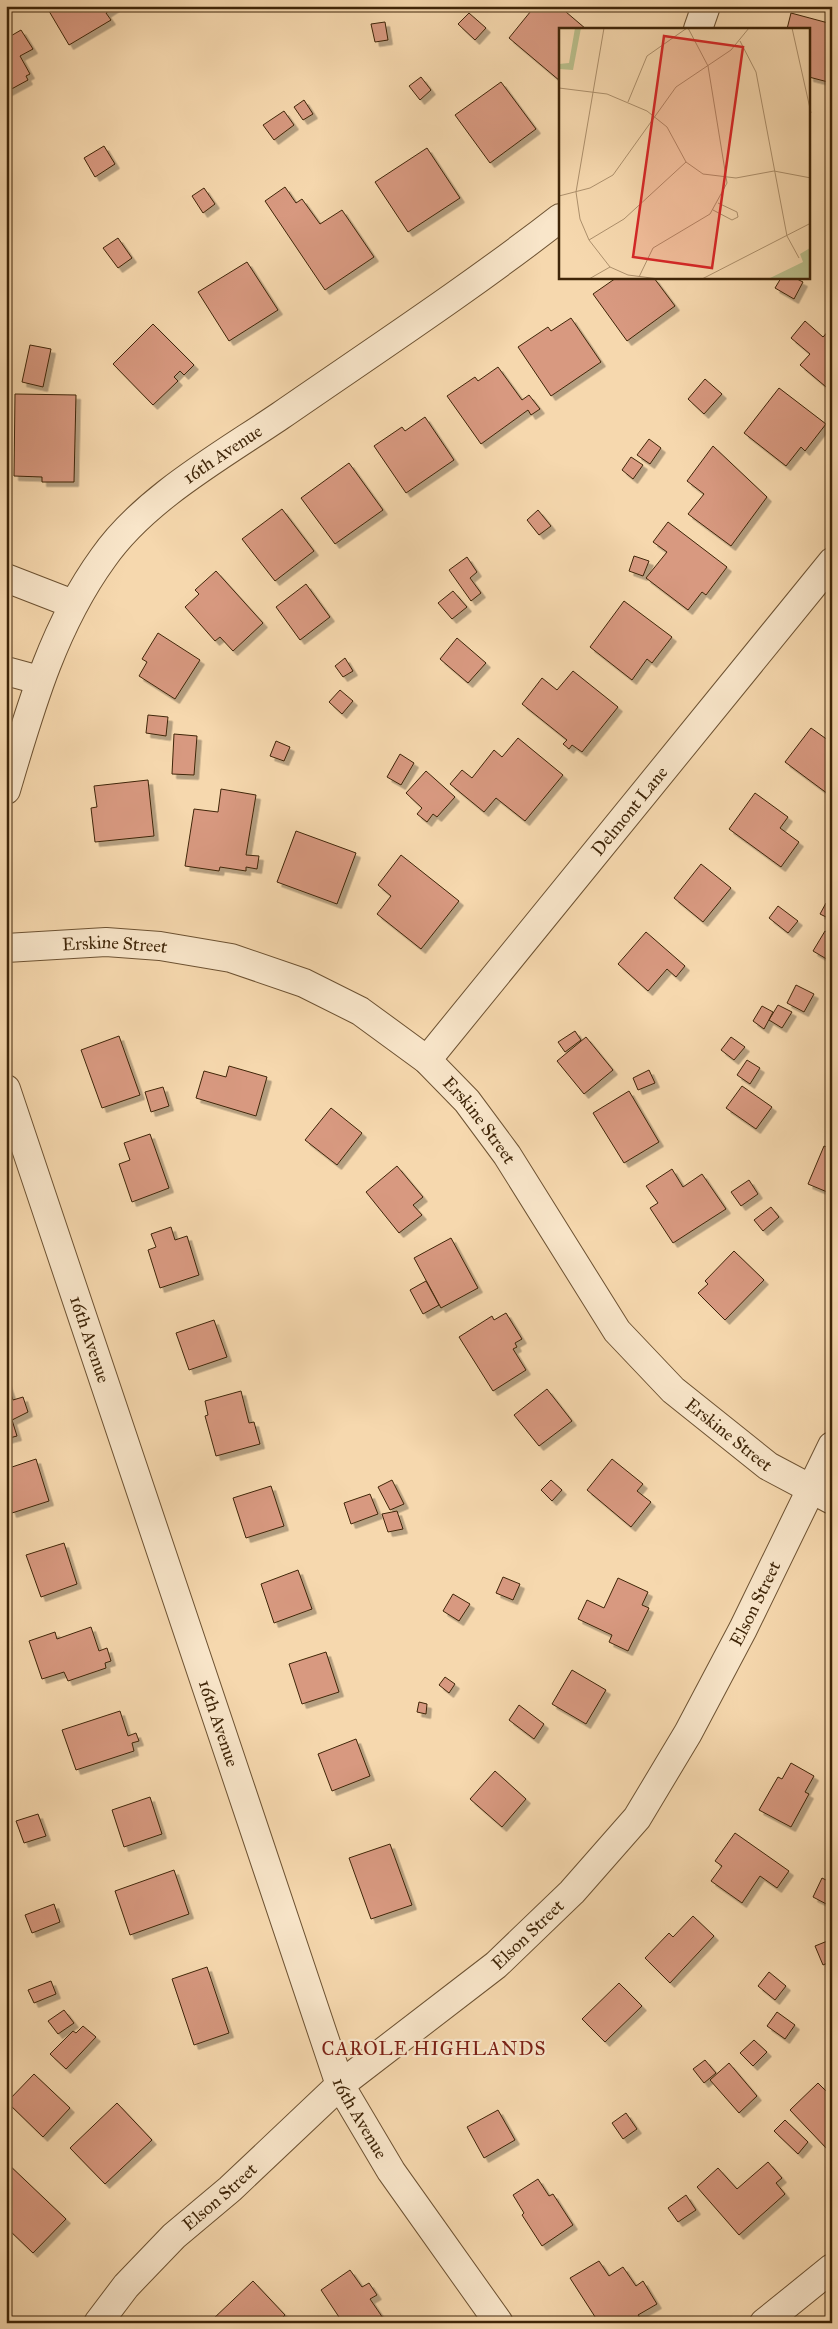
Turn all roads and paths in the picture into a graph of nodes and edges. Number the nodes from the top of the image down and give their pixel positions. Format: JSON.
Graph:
{"nodes":[{"id":1,"x":706,"y":6,"type":"edge"},
{"id":2,"x":698,"y":28,"type":"edge"},
{"id":3,"x":559,"y":219,"type":"edge"},
{"id":4,"x":832,"y":562,"type":"edge"},
{"id":5,"x":6,"y":578,"type":"edge"},
{"id":6,"x":73,"y":604,"type":"junction"},
{"id":7,"x":6,"y":671,"type":"edge"},
{"id":8,"x":39,"y":680,"type":"junction"},
{"id":9,"x":6,"y":790,"type":"edge"},
{"id":10,"x":6,"y":948,"type":"edge"},
{"id":11,"x":428,"y":1060,"type":"junction"},
{"id":12,"x":6,"y":1089,"type":"edge"},
{"id":13,"x":832,"y":1446,"type":"edge"},
{"id":14,"x":821,"y":1495,"type":"edge"},
{"id":15,"x":340,"y":2086,"type":"junction"},
{"id":16,"x":832,"y":2268,"type":"edge"},
{"id":17,"x":98,"y":2323,"type":"edge"},
{"id":18,"x":499,"y":2323,"type":"edge"},
{"id":19,"x":764,"y":2323,"type":"edge"}],
"edges":[{"from":1,"to":2,"type":"street"},
{"from":3,"to":6,"type":"street","name":"16th Avenue"},
{"from":4,"to":11,"type":"street","name":"Delmont Lane"},
{"from":5,"to":6,"type":"street"},
{"from":6,"to":8,"type":"street","name":"16th Avenue"},
{"from":7,"to":8,"type":"street"},
{"from":8,"to":9,"type":"street","name":"16th Avenue"},
{"from":10,"to":11,"type":"street","name":"Erskine Street"},
{"from":11,"to":14,"type":"street","name":"Erskine Street"},
{"from":12,"to":15,"type":"street","name":"16th Avenue"},
{"from":13,"to":14,"type":"street","name":"Elson Street"},
{"from":14,"to":15,"type":"street","name":"Elson Street"},
{"from":15,"to":17,"type":"street","name":"Elson Street"},
{"from":15,"to":18,"type":"street","name":"16th Avenue"},
{"from":16,"to":19,"type":"street"}]}
